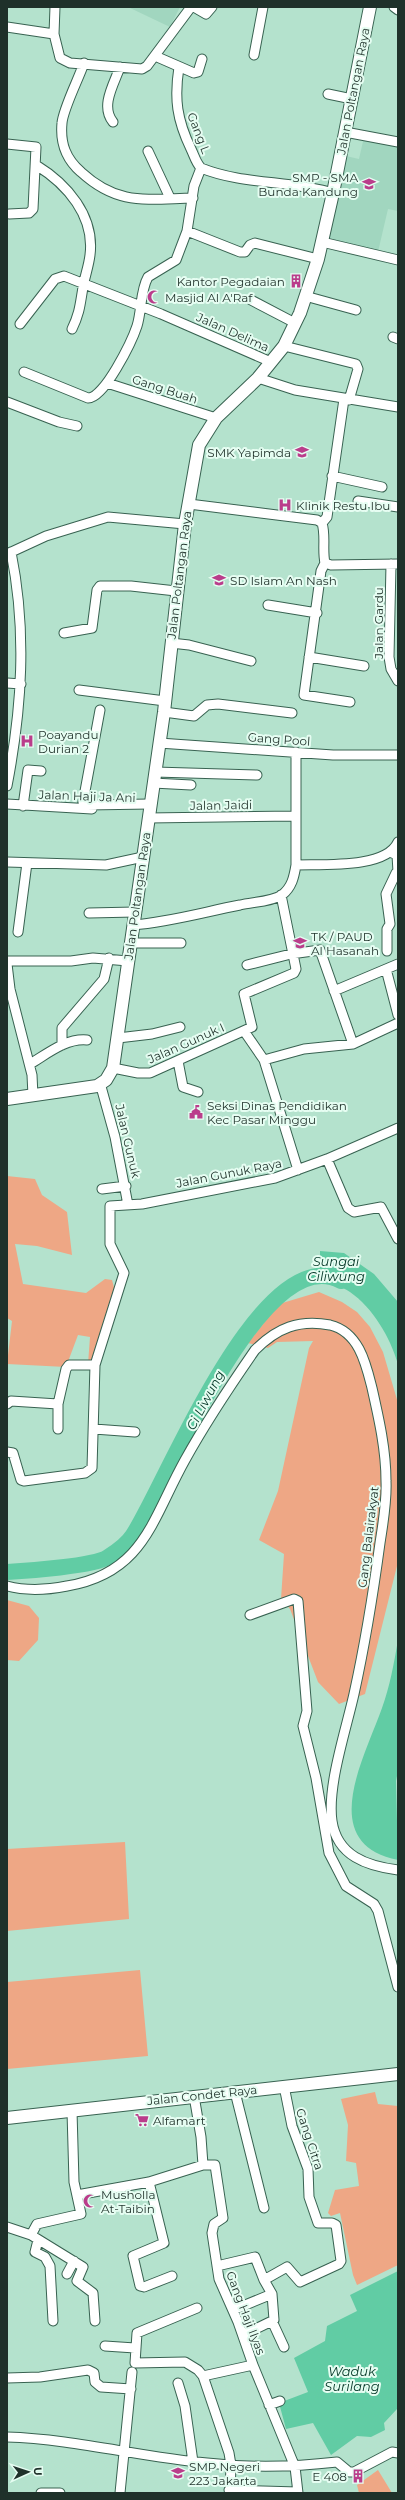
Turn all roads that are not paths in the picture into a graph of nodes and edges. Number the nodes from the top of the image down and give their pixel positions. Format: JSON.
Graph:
{"nodes":[{"id":1,"x":56,"y":7,"type":"edge"},
{"id":2,"x":190,"y":7,"type":"edge"},
{"id":3,"x":194,"y":7,"type":"edge"},
{"id":4,"x":263,"y":7,"type":"edge"},
{"id":5,"x":370,"y":7,"type":"edge"},
{"id":6,"x":394,"y":7,"type":"edge"},
{"id":7,"x":211,"y":9,"type":"edge"},
{"id":8,"x":398,"y":10,"type":"edge"},
{"id":9,"x":7,"y":27,"type":"edge"},
{"id":10,"x":54,"y":34,"type":"junction"},
{"id":11,"x":254,"y":55,"type":"dead end"},
{"id":12,"x":154,"y":56,"type":"junction"},
{"id":13,"x":202,"y":59,"type":"dead end"},
{"id":14,"x":84,"y":63,"type":"junction"},
{"id":15,"x":120,"y":67,"type":"junction"},
{"id":16,"x":179,"y":67,"type":"junction"},
{"id":17,"x":328,"y":94,"type":"dead end"},
{"id":18,"x":352,"y":99,"type":"junction"},
{"id":19,"x":113,"y":122,"type":"dead end"},
{"id":20,"x":345,"y":132,"type":"junction"},
{"id":21,"x":398,"y":142,"type":"edge"},
{"id":22,"x":7,"y":144,"type":"edge"},
{"id":23,"x":148,"y":151,"type":"dead end"},
{"id":24,"x":36,"y":165,"type":"junction"},
{"id":25,"x":201,"y":168,"type":"junction"},
{"id":26,"x":333,"y":193,"type":"junction"},
{"id":27,"x":170,"y":198,"type":"junction"},
{"id":28,"x":193,"y":198,"type":"junction"},
{"id":29,"x":9,"y":214,"type":"dead end"},
{"id":30,"x":187,"y":231,"type":"junction"},
{"id":31,"x":322,"y":242,"type":"junction"},
{"id":32,"x":318,"y":259,"type":"junction"},
{"id":33,"x":398,"y":260,"type":"edge"},
{"id":34,"x":84,"y":283,"type":"junction"},
{"id":35,"x":306,"y":296,"type":"junction"},
{"id":36,"x":251,"y":300,"type":"dead end"},
{"id":37,"x":141,"y":307,"type":"junction"},
{"id":38,"x":356,"y":310,"type":"dead end"},
{"id":39,"x":295,"y":323,"type":"junction"},
{"id":40,"x":20,"y":324,"type":"dead end"},
{"id":41,"x":72,"y":329,"type":"dead end"},
{"id":42,"x":284,"y":346,"type":"junction"},
{"id":43,"x":271,"y":362,"type":"junction"},
{"id":44,"x":24,"y":372,"type":"dead end"},
{"id":45,"x":258,"y":378,"type":"junction"},
{"id":46,"x":107,"y":383,"type":"junction"},
{"id":47,"x":346,"y":400,"type":"junction"},
{"id":48,"x":7,"y":402,"type":"edge"},
{"id":49,"x":398,"y":407,"type":"edge"},
{"id":50,"x":216,"y":418,"type":"junction"},
{"id":51,"x":77,"y":426,"type":"dead end"},
{"id":52,"x":332,"y":476,"type":"junction"},
{"id":53,"x":382,"y":487,"type":"dead end"},
{"id":54,"x":358,"y":501,"type":"dead end"},
{"id":55,"x":189,"y":504,"type":"junction"},
{"id":56,"x":398,"y":507,"type":"edge"},
{"id":57,"x":322,"y":523,"type":"junction"},
{"id":58,"x":185,"y":524,"type":"junction"},
{"id":59,"x":9,"y":553,"type":"edge"},
{"id":60,"x":325,"y":563,"type":"junction"},
{"id":61,"x":395,"y":564,"type":"edge"},
{"id":62,"x":176,"y":591,"type":"junction"},
{"id":63,"x":268,"y":605,"type":"dead end"},
{"id":64,"x":317,"y":613,"type":"junction"},
{"id":65,"x":64,"y":633,"type":"dead end"},
{"id":66,"x":171,"y":643,"type":"junction"},
{"id":67,"x":309,"y":657,"type":"junction"},
{"id":68,"x":251,"y":661,"type":"dead end"},
{"id":69,"x":364,"y":666,"type":"dead end"},
{"id":70,"x":398,"y":681,"type":"edge"},
{"id":71,"x":7,"y":683,"type":"edge"},
{"id":72,"x":22,"y":684,"type":"junction"},
{"id":73,"x":79,"y":690,"type":"dead end"},
{"id":74,"x":350,"y":702,"type":"dead end"},
{"id":75,"x":164,"y":706,"type":"junction"},
{"id":76,"x":100,"y":710,"type":"dead end"},
{"id":77,"x":292,"y":713,"type":"dead end"},
{"id":78,"x":159,"y":743,"type":"junction"},
{"id":79,"x":296,"y":752,"type":"junction"},
{"id":80,"x":398,"y":754,"type":"edge"},
{"id":81,"x":41,"y":771,"type":"dead end"},
{"id":82,"x":257,"y":775,"type":"dead end"},
{"id":83,"x":154,"y":778,"type":"junction"},
{"id":84,"x":191,"y":785,"type":"dead end"},
{"id":85,"x":7,"y":786,"type":"edge"},
{"id":86,"x":7,"y":804,"type":"edge"},
{"id":87,"x":23,"y":806,"type":"junction"},
{"id":88,"x":149,"y":811,"type":"junction"},
{"id":89,"x":294,"y":816,"type":"junction"},
{"id":90,"x":398,"y":842,"type":"edge"},
{"id":91,"x":390,"y":852,"type":"junction"},
{"id":92,"x":143,"y":857,"type":"junction"},
{"id":93,"x":7,"y":862,"type":"edge"},
{"id":94,"x":27,"y":863,"type":"junction"},
{"id":95,"x":296,"y":865,"type":"junction"},
{"id":96,"x":280,"y":896,"type":"junction"},
{"id":97,"x":135,"y":912,"type":"junction"},
{"id":98,"x":89,"y":913,"type":"dead end"},
{"id":99,"x":134,"y":925,"type":"junction"},
{"id":100,"x":18,"y":932,"type":"dead end"},
{"id":101,"x":131,"y":943,"type":"junction"},
{"id":102,"x":181,"y":943,"type":"dead end"},
{"id":103,"x":387,"y":950,"type":"dead end"},
{"id":104,"x":291,"y":954,"type":"junction"},
{"id":105,"x":109,"y":958,"type":"junction"},
{"id":106,"x":7,"y":961,"type":"edge"},
{"id":107,"x":128,"y":961,"type":"junction"},
{"id":108,"x":7,"y":964,"type":"edge"},
{"id":109,"x":398,"y":964,"type":"edge"},
{"id":110,"x":247,"y":965,"type":"dead end"},
{"id":111,"x":386,"y":969,"type":"junction"},
{"id":112,"x":334,"y":991,"type":"junction"},
{"id":113,"x":396,"y":999,"type":"edge"},
{"id":114,"x":10,"y":1000,"type":"edge"},
{"id":115,"x":398,"y":1015,"type":"edge"},
{"id":116,"x":398,"y":1023,"type":"edge"},
{"id":117,"x":180,"y":1027,"type":"dead end"},
{"id":118,"x":248,"y":1029,"type":"junction"},
{"id":119,"x":118,"y":1038,"type":"junction"},
{"id":120,"x":87,"y":1040,"type":"dead end"},
{"id":121,"x":353,"y":1044,"type":"junction"},
{"id":122,"x":62,"y":1045,"type":"junction"},
{"id":123,"x":264,"y":1060,"type":"junction"},
{"id":124,"x":178,"y":1061,"type":"junction"},
{"id":125,"x":30,"y":1064,"type":"junction"},
{"id":126,"x":113,"y":1068,"type":"junction"},
{"id":127,"x":100,"y":1083,"type":"junction"},
{"id":128,"x":198,"y":1092,"type":"dead end"},
{"id":129,"x":33,"y":1096,"type":"junction"},
{"id":130,"x":7,"y":1099,"type":"edge"},
{"id":131,"x":398,"y":1128,"type":"edge"},
{"id":132,"x":328,"y":1159,"type":"junction"},
{"id":133,"x":298,"y":1170,"type":"junction"},
{"id":134,"x":126,"y":1186,"type":"junction"},
{"id":135,"x":102,"y":1189,"type":"dead end"},
{"id":136,"x":128,"y":1205,"type":"junction"},
{"id":137,"x":398,"y":1239,"type":"edge"},
{"id":138,"x":94,"y":1365,"type":"junction"},
{"id":139,"x":7,"y":1404,"type":"edge"},
{"id":140,"x":58,"y":1404,"type":"junction"},
{"id":141,"x":58,"y":1429,"type":"dead end"},
{"id":142,"x":94,"y":1429,"type":"junction"},
{"id":143,"x":134,"y":1432,"type":"dead end"},
{"id":144,"x":7,"y":1452,"type":"edge"},
{"id":145,"x":7,"y":1586,"type":"edge"},
{"id":146,"x":250,"y":1614,"type":"dead end"},
{"id":147,"x":398,"y":1870,"type":"edge"},
{"id":148,"x":398,"y":1988,"type":"edge"},
{"id":149,"x":398,"y":2074,"type":"edge"},
{"id":150,"x":284,"y":2086,"type":"junction"},
{"id":151,"x":235,"y":2092,"type":"junction"},
{"id":152,"x":194,"y":2096,"type":"junction"},
{"id":153,"x":72,"y":2111,"type":"junction"},
{"id":154,"x":7,"y":2118,"type":"edge"},
{"id":155,"x":203,"y":2165,"type":"junction"},
{"id":156,"x":149,"y":2182,"type":"junction"},
{"id":157,"x":77,"y":2195,"type":"junction"},
{"id":158,"x":264,"y":2208,"type":"dead end"},
{"id":159,"x":7,"y":2227,"type":"edge"},
{"id":160,"x":34,"y":2238,"type":"junction"},
{"id":161,"x":74,"y":2262,"type":"junction"},
{"id":162,"x":217,"y":2266,"type":"junction"},
{"id":163,"x":67,"y":2274,"type":"dead end"},
{"id":164,"x":172,"y":2276,"type":"dead end"},
{"id":165,"x":264,"y":2280,"type":"junction"},
{"id":166,"x":272,"y":2294,"type":"junction"},
{"id":167,"x":197,"y":2308,"type":"dead end"},
{"id":168,"x":233,"y":2310,"type":"junction"},
{"id":169,"x":53,"y":2321,"type":"dead end"},
{"id":170,"x":95,"y":2321,"type":"dead end"},
{"id":171,"x":272,"y":2321,"type":"junction"},
{"id":172,"x":243,"y":2335,"type":"junction"},
{"id":173,"x":105,"y":2346,"type":"dead end"},
{"id":174,"x":284,"y":2347,"type":"dead end"},
{"id":175,"x":136,"y":2348,"type":"junction"},
{"id":176,"x":253,"y":2365,"type":"junction"},
{"id":177,"x":132,"y":2372,"type":"dead end"},
{"id":178,"x":203,"y":2376,"type":"junction"},
{"id":179,"x":7,"y":2378,"type":"edge"},
{"id":180,"x":178,"y":2382,"type":"dead end"},
{"id":181,"x":131,"y":2389,"type":"junction"},
{"id":182,"x":280,"y":2401,"type":"dead end"},
{"id":183,"x":269,"y":2405,"type":"junction"},
{"id":184,"x":7,"y":2438,"type":"edge"},
{"id":185,"x":123,"y":2450,"type":"junction"},
{"id":186,"x":398,"y":2453,"type":"edge"},
{"id":187,"x":193,"y":2462,"type":"junction"},
{"id":188,"x":231,"y":2465,"type":"junction"},
{"id":189,"x":295,"y":2467,"type":"junction"},
{"id":190,"x":230,"y":2491,"type":"edge"},
{"id":191,"x":298,"y":2492,"type":"edge"},
{"id":192,"x":40,"y":2493,"type":"edge"},
{"id":193,"x":60,"y":2493,"type":"edge"},
{"id":194,"x":120,"y":2493,"type":"edge"}],
"edges":[{"from":1,"to":10,"type":"street"},
{"from":2,"to":12,"type":"street"},
{"from":3,"to":7,"type":"street"},
{"from":4,"to":11,"type":"street"},
{"from":5,"to":18,"type":"street","name":"Jalan Poltangan Raya"},
{"from":6,"to":8,"type":"street"},
{"from":9,"to":10,"type":"street"},
{"from":10,"to":14,"type":"street"},
{"from":12,"to":15,"type":"street"},
{"from":12,"to":16,"type":"street"},
{"from":13,"to":16,"type":"street"},
{"from":14,"to":15,"type":"street"},
{"from":14,"to":27,"type":"street"},
{"from":15,"to":19,"type":"street"},
{"from":16,"to":25,"type":"street","name":"Gang L"},
{"from":17,"to":18,"type":"street"},
{"from":18,"to":20,"type":"street","name":"Jalan Poltangan Raya"},
{"from":20,"to":21,"type":"street"},
{"from":20,"to":26,"type":"street","name":"Jalan Poltangan Raya"},
{"from":22,"to":24,"type":"street"},
{"from":23,"to":27,"type":"street"},
{"from":24,"to":29,"type":"street"},
{"from":24,"to":34,"type":"street"},
{"from":25,"to":26,"type":"street","name":"Gang L"},
{"from":25,"to":28,"type":"street"},
{"from":26,"to":31,"type":"street","name":"Jalan Poltangan Raya"},
{"from":27,"to":28,"type":"street"},
{"from":28,"to":30,"type":"street"},
{"from":30,"to":32,"type":"street"},
{"from":30,"to":37,"type":"street"},
{"from":31,"to":32,"type":"street","name":"Jalan Poltangan Raya"},
{"from":31,"to":33,"type":"street"},
{"from":32,"to":35,"type":"street","name":"Jalan Poltangan Raya"},
{"from":34,"to":37,"type":"street","name":"Jalan Delima"},
{"from":34,"to":40,"type":"street","name":"Jalan Delima"},
{"from":34,"to":41,"type":"street"},
{"from":35,"to":38,"type":"street"},
{"from":35,"to":39,"type":"street","name":"Jalan Poltangan Raya"},
{"from":36,"to":39,"type":"street"},
{"from":37,"to":43,"type":"street","name":"Jalan Delima"},
{"from":37,"to":46,"type":"street"},
{"from":39,"to":42,"type":"street","name":"Jalan Poltangan Raya"},
{"from":42,"to":43,"type":"street","name":"Jalan Poltangan Raya"},
{"from":42,"to":47,"type":"street"},
{"from":43,"to":45,"type":"street","name":"Jalan Poltangan Raya"},
{"from":44,"to":46,"type":"street"},
{"from":45,"to":47,"type":"street"},
{"from":45,"to":50,"type":"street","name":"Jalan Poltangan Raya"},
{"from":46,"to":50,"type":"street","name":"Gang Buah"},
{"from":47,"to":49,"type":"street"},
{"from":47,"to":52,"type":"street"},
{"from":48,"to":51,"type":"street"},
{"from":50,"to":55,"type":"street","name":"Jalan Poltangan Raya"},
{"from":52,"to":53,"type":"street"},
{"from":52,"to":57,"type":"street"},
{"from":54,"to":56,"type":"street"},
{"from":55,"to":57,"type":"street"},
{"from":55,"to":58,"type":"street","name":"Jalan Poltangan Raya"},
{"from":57,"to":60,"type":"street"},
{"from":58,"to":59,"type":"street"},
{"from":58,"to":62,"type":"street","name":"Jalan Poltangan Raya"},
{"from":59,"to":72,"type":"street"},
{"from":60,"to":61,"type":"street"},
{"from":60,"to":64,"type":"street"},
{"from":61,"to":70,"type":"street","name":"Jalan Gardu"},
{"from":62,"to":65,"type":"street"},
{"from":62,"to":66,"type":"street","name":"Jalan Poltangan Raya"},
{"from":63,"to":64,"type":"street"},
{"from":64,"to":67,"type":"street"},
{"from":66,"to":68,"type":"street"},
{"from":66,"to":75,"type":"street","name":"Jalan Poltangan Raya"},
{"from":67,"to":69,"type":"street"},
{"from":67,"to":74,"type":"street"},
{"from":71,"to":72,"type":"street"},
{"from":72,"to":85,"type":"street"},
{"from":73,"to":75,"type":"street"},
{"from":75,"to":77,"type":"street"},
{"from":75,"to":78,"type":"street","name":"Jalan Poltangan Raya"},
{"from":76,"to":88,"type":"street"},
{"from":78,"to":79,"type":"street","name":"Gang Pool"},
{"from":78,"to":83,"type":"street","name":"Jalan Poltangan Raya"},
{"from":79,"to":80,"type":"street","name":"Gang Pool"},
{"from":79,"to":89,"type":"street"},
{"from":81,"to":87,"type":"street","name":"Jalan Haji Ja Ani"},
{"from":82,"to":83,"type":"street"},
{"from":83,"to":84,"type":"street"},
{"from":83,"to":88,"type":"street","name":"Jalan Poltangan Raya"},
{"from":86,"to":87,"type":"street","name":"Jalan Haji Ja Ani"},
{"from":87,"to":88,"type":"street","name":"Jalan Haji Ja Ani"},
{"from":88,"to":89,"type":"street","name":"Jalan Jaidi"},
{"from":88,"to":92,"type":"street","name":"Jalan Poltangan Raya"},
{"from":89,"to":95,"type":"street"},
{"from":90,"to":91,"type":"street"},
{"from":91,"to":95,"type":"street"},
{"from":91,"to":103,"type":"street"},
{"from":92,"to":94,"type":"street"},
{"from":92,"to":97,"type":"street","name":"Jalan Poltangan Raya"},
{"from":93,"to":94,"type":"street"},
{"from":94,"to":100,"type":"street"},
{"from":95,"to":96,"type":"street"},
{"from":96,"to":99,"type":"street"},
{"from":96,"to":104,"type":"street"},
{"from":97,"to":98,"type":"street"},
{"from":97,"to":99,"type":"street","name":"Jalan Poltangan Raya"},
{"from":99,"to":101,"type":"street","name":"Jalan Poltangan Raya"},
{"from":101,"to":102,"type":"street"},
{"from":101,"to":107,"type":"street","name":"Jalan Poltangan Raya"},
{"from":104,"to":110,"type":"street"},
{"from":104,"to":112,"type":"street"},
{"from":104,"to":118,"type":"street"},
{"from":105,"to":106,"type":"street"},
{"from":105,"to":107,"type":"street"},
{"from":105,"to":122,"type":"street"},
{"from":107,"to":119,"type":"street","name":"Jalan Poltangan Raya"},
{"from":108,"to":114,"type":"street"},
{"from":109,"to":111,"type":"street"},
{"from":111,"to":112,"type":"street"},
{"from":111,"to":113,"type":"street"},
{"from":112,"to":121,"type":"street"},
{"from":113,"to":115,"type":"street"},
{"from":114,"to":125,"type":"street"},
{"from":116,"to":121,"type":"street"},
{"from":117,"to":119,"type":"street"},
{"from":118,"to":123,"type":"street"},
{"from":118,"to":124,"type":"street","name":"Jalan Gunuk I"},
{"from":119,"to":126,"type":"street","name":"Jalan Poltangan Raya"},
{"from":120,"to":122,"type":"street"},
{"from":121,"to":123,"type":"street"},
{"from":122,"to":125,"type":"street"},
{"from":123,"to":133,"type":"street"},
{"from":124,"to":126,"type":"street","name":"Jalan Gunuk I"},
{"from":124,"to":128,"type":"street"},
{"from":125,"to":129,"type":"street"},
{"from":126,"to":127,"type":"street"},
{"from":127,"to":129,"type":"street"},
{"from":127,"to":134,"type":"street","name":"Jalan Gunuk"},
{"from":129,"to":130,"type":"street"},
{"from":131,"to":132,"type":"street","name":"Jalan Gunuk Raya"},
{"from":132,"to":133,"type":"street","name":"Jalan Gunuk Raya"},
{"from":132,"to":137,"type":"street"},
{"from":133,"to":136,"type":"street","name":"Jalan Gunuk Raya"},
{"from":134,"to":135,"type":"street"},
{"from":134,"to":136,"type":"street","name":"Jalan Gunuk"},
{"from":136,"to":138,"type":"street","name":"Jalan Gunuk Raya"},
{"from":138,"to":140,"type":"street"},
{"from":138,"to":142,"type":"street"},
{"from":139,"to":140,"type":"street"},
{"from":140,"to":141,"type":"street"},
{"from":142,"to":143,"type":"street"},
{"from":142,"to":144,"type":"street"},
{"from":145,"to":147,"type":"street","name":"Gang Balairakyat"},
{"from":146,"to":148,"type":"street"},
{"from":149,"to":150,"type":"street","name":"Jalan Condet Raya"},
{"from":150,"to":151,"type":"street","name":"Jalan Condet Raya"},
{"from":150,"to":165,"type":"street","name":"Gang Citra"},
{"from":151,"to":152,"type":"street","name":"Jalan Condet Raya"},
{"from":151,"to":158,"type":"street"},
{"from":152,"to":153,"type":"street","name":"Jalan Condet Raya"},
{"from":152,"to":155,"type":"street"},
{"from":153,"to":154,"type":"street","name":"Jalan Condet Raya"},
{"from":153,"to":157,"type":"street"},
{"from":155,"to":156,"type":"street"},
{"from":155,"to":162,"type":"street","name":"Gang Haji Ilyas"},
{"from":156,"to":157,"type":"street"},
{"from":156,"to":164,"type":"street"},
{"from":157,"to":160,"type":"street"},
{"from":159,"to":160,"type":"street"},
{"from":160,"to":161,"type":"street"},
{"from":160,"to":169,"type":"street"},
{"from":161,"to":163,"type":"street"},
{"from":161,"to":170,"type":"street"},
{"from":162,"to":165,"type":"street"},
{"from":162,"to":168,"type":"street","name":"Gang Haji Ilyas"},
{"from":165,"to":166,"type":"street"},
{"from":166,"to":168,"type":"street"},
{"from":166,"to":171,"type":"street"},
{"from":167,"to":175,"type":"street"},
{"from":168,"to":172,"type":"street","name":"Gang Haji Ilyas"},
{"from":171,"to":172,"type":"street"},
{"from":171,"to":174,"type":"street"},
{"from":172,"to":176,"type":"street","name":"Gang Haji Ilyas"},
{"from":173,"to":175,"type":"street"},
{"from":175,"to":178,"type":"street"},
{"from":176,"to":178,"type":"street","name":"Gang Haji Ilyas"},
{"from":176,"to":183,"type":"street"},
{"from":177,"to":181,"type":"street"},
{"from":178,"to":188,"type":"street"},
{"from":179,"to":181,"type":"street"},
{"from":180,"to":187,"type":"street"},
{"from":181,"to":185,"type":"street"},
{"from":182,"to":183,"type":"street"},
{"from":183,"to":189,"type":"street"},
{"from":184,"to":185,"type":"street"},
{"from":185,"to":187,"type":"street"},
{"from":185,"to":194,"type":"street"},
{"from":186,"to":189,"type":"street"},
{"from":187,"to":188,"type":"street"},
{"from":188,"to":189,"type":"street"},
{"from":188,"to":190,"type":"street"},
{"from":189,"to":191,"type":"street"},
{"from":190,"to":191,"type":"street"},
{"from":192,"to":193,"type":"street"}]}
